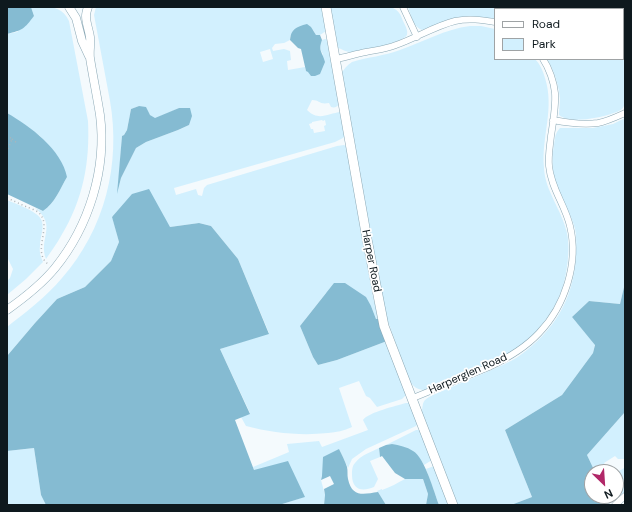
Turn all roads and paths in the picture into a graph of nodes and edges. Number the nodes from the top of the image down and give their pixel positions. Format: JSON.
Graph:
{"nodes":[{"id":1,"x":69,"y":7,"type":"edge"},
{"id":2,"x":88,"y":7,"type":"edge"},
{"id":3,"x":326,"y":7,"type":"edge"},
{"id":4,"x":403,"y":7,"type":"edge"},
{"id":5,"x":494,"y":22,"type":"edge"},
{"id":6,"x":417,"y":37,"type":"junction"},
{"id":7,"x":89,"y":56,"type":"junction"},
{"id":8,"x":336,"y":59,"type":"junction"},
{"id":9,"x":544,"y":60,"type":"edge"},
{"id":10,"x":625,"y":113,"type":"edge"},
{"id":11,"x":553,"y":120,"type":"junction"},
{"id":12,"x":7,"y":135,"type":"edge"},
{"id":13,"x":12,"y":139,"type":"junction"},
{"id":14,"x":17,"y":143,"type":"dead end"},
{"id":15,"x":7,"y":150,"type":"edge"},
{"id":16,"x":7,"y":198,"type":"edge"},
{"id":17,"x":55,"y":268,"type":"junction"},
{"id":18,"x":7,"y":310,"type":"edge"},
{"id":19,"x":412,"y":398,"type":"junction"},
{"id":20,"x":625,"y":496,"type":"edge"},
{"id":21,"x":453,"y":505,"type":"edge"},
{"id":22,"x":614,"y":505,"type":"edge"}],
"edges":[{"from":1,"to":7,"type":"street"},
{"from":2,"to":7,"type":"street"},
{"from":3,"to":8,"type":"main road","name":"Harper Road"},
{"from":4,"to":6,"type":"street"},
{"from":5,"to":6,"type":"street"},
{"from":6,"to":8,"type":"street"},
{"from":7,"to":17,"type":"street"},
{"from":8,"to":19,"type":"main road","name":"Harper Road"},
{"from":9,"to":11,"type":"street","name":"Harperglen Road"},
{"from":10,"to":11,"type":"street"},
{"from":11,"to":19,"type":"street","name":"Harperglen Road"},
{"from":12,"to":13,"type":"path"},
{"from":13,"to":14,"type":"path"},
{"from":13,"to":15,"type":"path"},
{"from":16,"to":17,"type":"path"},
{"from":17,"to":18,"type":"street"},
{"from":19,"to":21,"type":"main road","name":"Harper Road"},
{"from":20,"to":22,"type":"street"}]}
